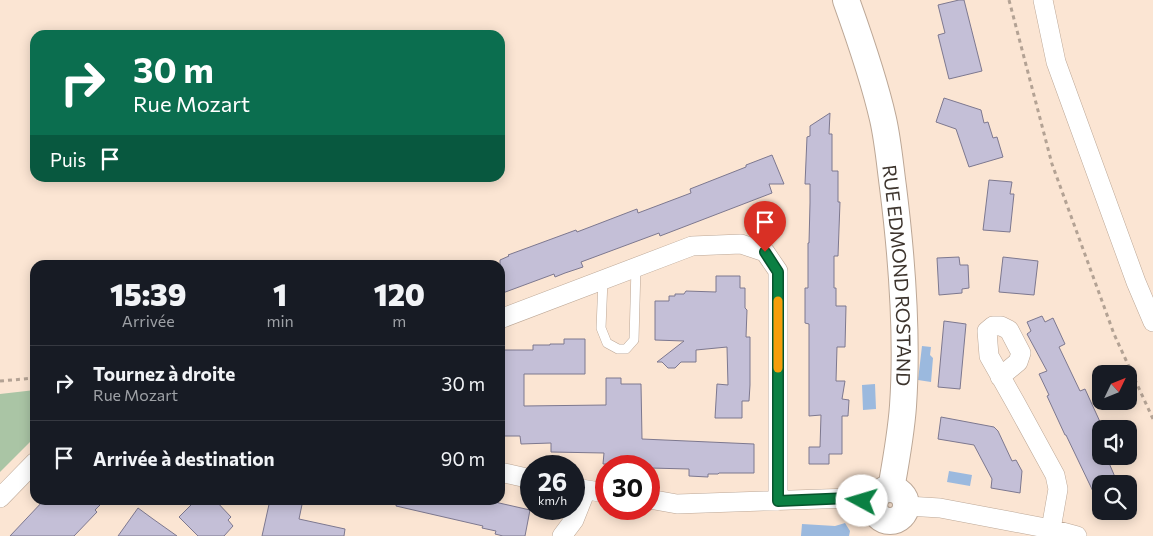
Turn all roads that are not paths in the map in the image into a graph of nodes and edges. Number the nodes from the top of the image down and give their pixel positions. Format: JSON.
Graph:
{"nodes":[{"id":1,"x":846,"y":0,"type":"edge"},
{"id":2,"x":1043,"y":0,"type":"edge"},
{"id":3,"x":636,"y":267,"type":"junction"},
{"id":4,"x":603,"y":280,"type":"junction"},
{"id":5,"x":505,"y":317,"type":"edge"},
{"id":6,"x":1153,"y":322,"type":"edge"},
{"id":7,"x":1000,"y":377,"type":"dead end"},
{"id":8,"x":30,"y":467,"type":"edge"},
{"id":9,"x":505,"y":473,"type":"edge"},
{"id":10,"x":520,"y":477,"type":"edge"},
{"id":11,"x":0,"y":498,"type":"edge"},
{"id":12,"x":660,"y":501,"type":"edge"},
{"id":13,"x":778,"y":501,"type":"junction"},
{"id":14,"x":889,"y":511,"type":"edge"},
{"id":15,"x":574,"y":520,"type":"edge"},
{"id":16,"x":1051,"y":529,"type":"junction"},
{"id":17,"x":562,"y":536,"type":"edge"},
{"id":18,"x":1077,"y":536,"type":"edge"}],
"edges":[{"from":1,"to":14,"type":"street","name":"RUE EDMOND ROSTAND"},
{"from":2,"to":6,"type":"street"},
{"from":3,"to":4,"type":"street"},
{"from":3,"to":4,"type":"lane"},
{"from":3,"to":13,"type":"street"},
{"from":4,"to":5,"type":"street"},
{"from":7,"to":16,"type":"street"},
{"from":8,"to":11,"type":"street"},
{"from":9,"to":10,"type":"street"},
{"from":12,"to":13,"type":"street"},
{"from":13,"to":14,"type":"street"},
{"from":14,"to":16,"type":"street"},
{"from":15,"to":17,"type":"street"},
{"from":16,"to":18,"type":"street"}]}
